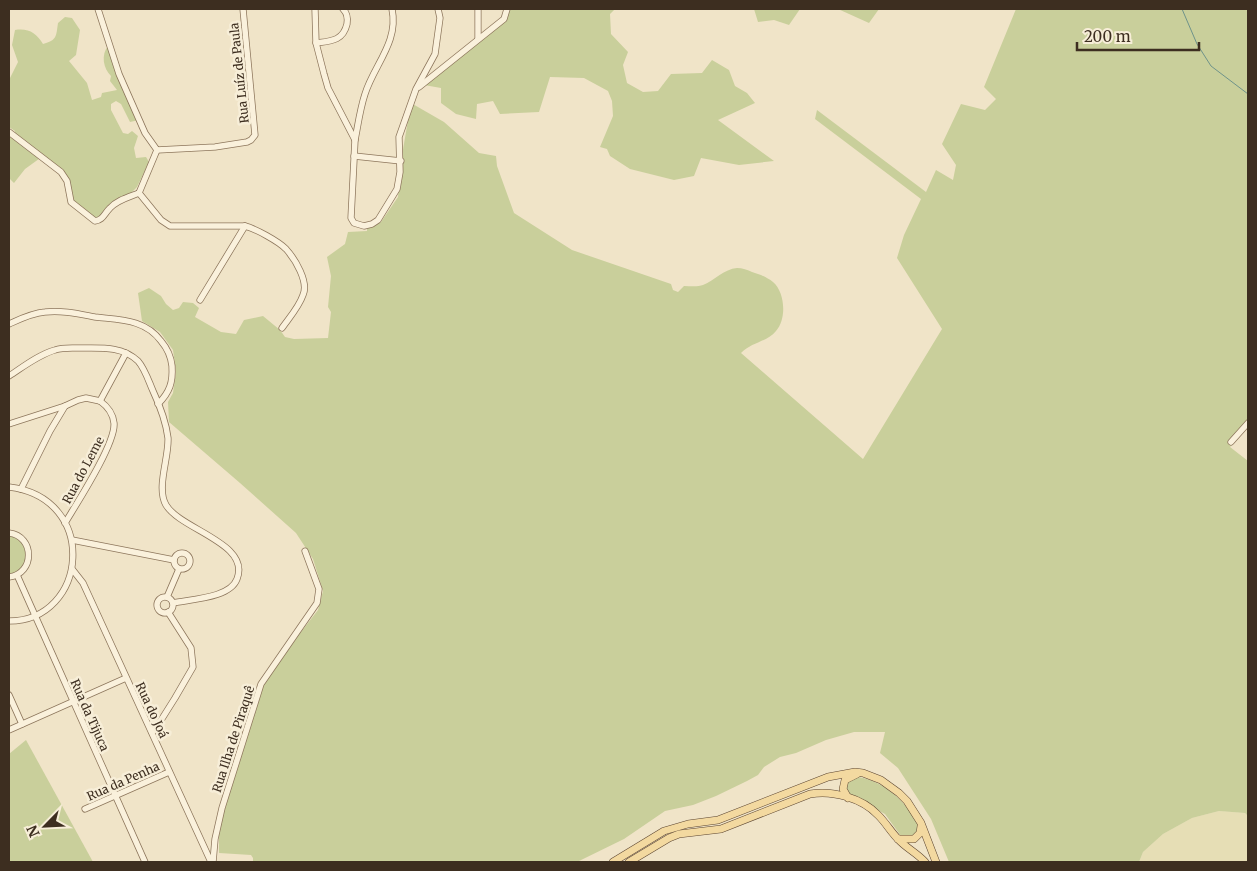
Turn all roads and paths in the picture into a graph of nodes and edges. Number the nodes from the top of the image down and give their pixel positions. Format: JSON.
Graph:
{"nodes":[{"id":1,"x":98,"y":9,"type":"edge"},
{"id":2,"x":243,"y":9,"type":"edge"},
{"id":3,"x":314,"y":9,"type":"edge"},
{"id":4,"x":343,"y":9,"type":"edge"},
{"id":5,"x":392,"y":9,"type":"edge"},
{"id":6,"x":438,"y":9,"type":"edge"},
{"id":7,"x":478,"y":9,"type":"edge"},
{"id":8,"x":507,"y":9,"type":"edge"},
{"id":9,"x":478,"y":39,"type":"junction"},
{"id":10,"x":316,"y":43,"type":"junction"},
{"id":11,"x":429,"y":64,"type":"junction"},
{"id":12,"x":438,"y":72,"type":"junction"},
{"id":13,"x":416,"y":89,"type":"junction"},
{"id":14,"x":9,"y":132,"type":"edge"},
{"id":15,"x":355,"y":140,"type":"junction"},
{"id":16,"x":157,"y":150,"type":"junction"},
{"id":17,"x":354,"y":156,"type":"junction"},
{"id":18,"x":401,"y":161,"type":"junction"},
{"id":19,"x":139,"y":193,"type":"junction"},
{"id":20,"x":245,"y":226,"type":"junction"},
{"id":21,"x":200,"y":300,"type":"dead end"},
{"id":22,"x":9,"y":324,"type":"edge"},
{"id":23,"x":282,"y":328,"type":"dead end"},
{"id":24,"x":126,"y":353,"type":"junction"},
{"id":25,"x":9,"y":376,"type":"edge"},
{"id":26,"x":100,"y":401,"type":"junction"},
{"id":27,"x":158,"y":404,"type":"junction"},
{"id":28,"x":65,"y":406,"type":"junction"},
{"id":29,"x":49,"y":411,"type":"junction"},
{"id":30,"x":57,"y":420,"type":"junction"},
{"id":31,"x":1248,"y":423,"type":"edge"},
{"id":32,"x":9,"y":424,"type":"edge"},
{"id":33,"x":1232,"y":442,"type":"dead end"},
{"id":34,"x":9,"y":487,"type":"edge"},
{"id":35,"x":21,"y":489,"type":"junction"},
{"id":36,"x":65,"y":523,"type":"junction"},
{"id":37,"x":9,"y":533,"type":"edge"},
{"id":38,"x":72,"y":540,"type":"junction"},
{"id":39,"x":305,"y":551,"type":"dead end"},
{"id":40,"x":174,"y":560,"type":"junction"},
{"id":41,"x":72,"y":569,"type":"junction"},
{"id":42,"x":179,"y":569,"type":"junction"},
{"id":43,"x":17,"y":575,"type":"junction"},
{"id":44,"x":9,"y":577,"type":"edge"},
{"id":45,"x":167,"y":597,"type":"junction"},
{"id":46,"x":173,"y":603,"type":"junction"},
{"id":47,"x":168,"y":612,"type":"junction"},
{"id":48,"x":35,"y":615,"type":"junction"},
{"id":49,"x":9,"y":621,"type":"edge"},
{"id":50,"x":126,"y":678,"type":"junction"},
{"id":51,"x":9,"y":696,"type":"edge"},
{"id":52,"x":73,"y":701,"type":"junction"},
{"id":53,"x":22,"y":724,"type":"junction"},
{"id":54,"x":9,"y":730,"type":"edge"},
{"id":55,"x":152,"y":732,"type":"junction"},
{"id":56,"x":169,"y":772,"type":"junction"},
{"id":57,"x":863,"y":773,"type":"junction"},
{"id":58,"x":115,"y":795,"type":"junction"},
{"id":59,"x":848,"y":798,"type":"junction"},
{"id":60,"x":85,"y":809,"type":"dead end"},
{"id":61,"x":921,"y":823,"type":"junction"},
{"id":62,"x":215,"y":839,"type":"junction"},
{"id":63,"x":898,"y":839,"type":"junction"},
{"id":64,"x":202,"y":843,"type":"junction"},
{"id":65,"x":145,"y":862,"type":"edge"},
{"id":66,"x":212,"y":862,"type":"edge"},
{"id":67,"x":613,"y":862,"type":"edge"},
{"id":68,"x":629,"y":862,"type":"edge"},
{"id":69,"x":924,"y":862,"type":"edge"},
{"id":70,"x":936,"y":862,"type":"edge"}],
"edges":[{"from":1,"to":16,"type":"street"},
{"from":2,"to":16,"type":"street","name":"Rua Luíz de Paula"},
{"from":3,"to":10,"type":"street"},
{"from":4,"to":10,"type":"street"},
{"from":5,"to":15,"type":"street"},
{"from":6,"to":11,"type":"street"},
{"from":7,"to":9,"type":"street"},
{"from":8,"to":9,"type":"street"},
{"from":9,"to":12,"type":"street"},
{"from":10,"to":15,"type":"street"},
{"from":11,"to":12,"type":"street"},
{"from":11,"to":13,"type":"street"},
{"from":12,"to":13,"type":"street"},
{"from":13,"to":18,"type":"street"},
{"from":14,"to":19,"type":"street"},
{"from":15,"to":17,"type":"street"},
{"from":16,"to":19,"type":"street"},
{"from":17,"to":18,"type":"street"},
{"from":17,"to":18,"type":"street"},
{"from":19,"to":20,"type":"street"},
{"from":20,"to":21,"type":"street"},
{"from":20,"to":23,"type":"street"},
{"from":22,"to":27,"type":"street"},
{"from":24,"to":25,"type":"street"},
{"from":24,"to":26,"type":"street"},
{"from":24,"to":27,"type":"street"},
{"from":26,"to":28,"type":"street"},
{"from":26,"to":36,"type":"street","name":"Rua do Leme"},
{"from":27,"to":46,"type":"street"},
{"from":28,"to":29,"type":"street"},
{"from":28,"to":30,"type":"street"},
{"from":29,"to":30,"type":"street"},
{"from":29,"to":32,"type":"street"},
{"from":30,"to":35,"type":"street"},
{"from":31,"to":33,"type":"street"},
{"from":34,"to":35,"type":"street"},
{"from":35,"to":36,"type":"street"},
{"from":36,"to":38,"type":"street"},
{"from":37,"to":43,"type":"street"},
{"from":38,"to":40,"type":"street"},
{"from":38,"to":41,"type":"street"},
{"from":39,"to":62,"type":"street","name":"Rua Ilha de Piraquê"},
{"from":40,"to":42,"type":"street"},
{"from":40,"to":42,"type":"street"},
{"from":41,"to":48,"type":"street"},
{"from":41,"to":50,"type":"street","name":"Rua do Joá"},
{"from":42,"to":45,"type":"street"},
{"from":43,"to":44,"type":"street"},
{"from":43,"to":48,"type":"street","name":"Rua da Tijuca"},
{"from":45,"to":46,"type":"street"},
{"from":45,"to":47,"type":"street"},
{"from":46,"to":47,"type":"street"},
{"from":47,"to":55,"type":"street"},
{"from":48,"to":49,"type":"street"},
{"from":48,"to":52,"type":"street","name":"Rua da Tijuca"},
{"from":50,"to":52,"type":"street"},
{"from":50,"to":55,"type":"street","name":"Rua do Joá"},
{"from":51,"to":53,"type":"street"},
{"from":52,"to":53,"type":"street"},
{"from":52,"to":58,"type":"street","name":"Rua da Tijuca"},
{"from":53,"to":54,"type":"street"},
{"from":55,"to":56,"type":"street","name":"Rua do Joá"},
{"from":56,"to":58,"type":"street","name":"Rua da Penha"},
{"from":56,"to":64,"type":"street","name":"Rua do Joá"},
{"from":57,"to":59,"type":"main road"},
{"from":57,"to":61,"type":"main road"},
{"from":57,"to":67,"type":"main road"},
{"from":58,"to":60,"type":"street","name":"Rua da Penha"},
{"from":58,"to":65,"type":"street","name":"Rua da Tijuca"},
{"from":59,"to":63,"type":"main road"},
{"from":59,"to":68,"type":"main road"},
{"from":61,"to":63,"type":"main road"},
{"from":61,"to":70,"type":"main road"},
{"from":62,"to":64,"type":"street"},
{"from":62,"to":66,"type":"street","name":"Rua Ilha de Piraquê"},
{"from":63,"to":69,"type":"main road"},
{"from":64,"to":66,"type":"street","name":"Rua do Joá"}]}
